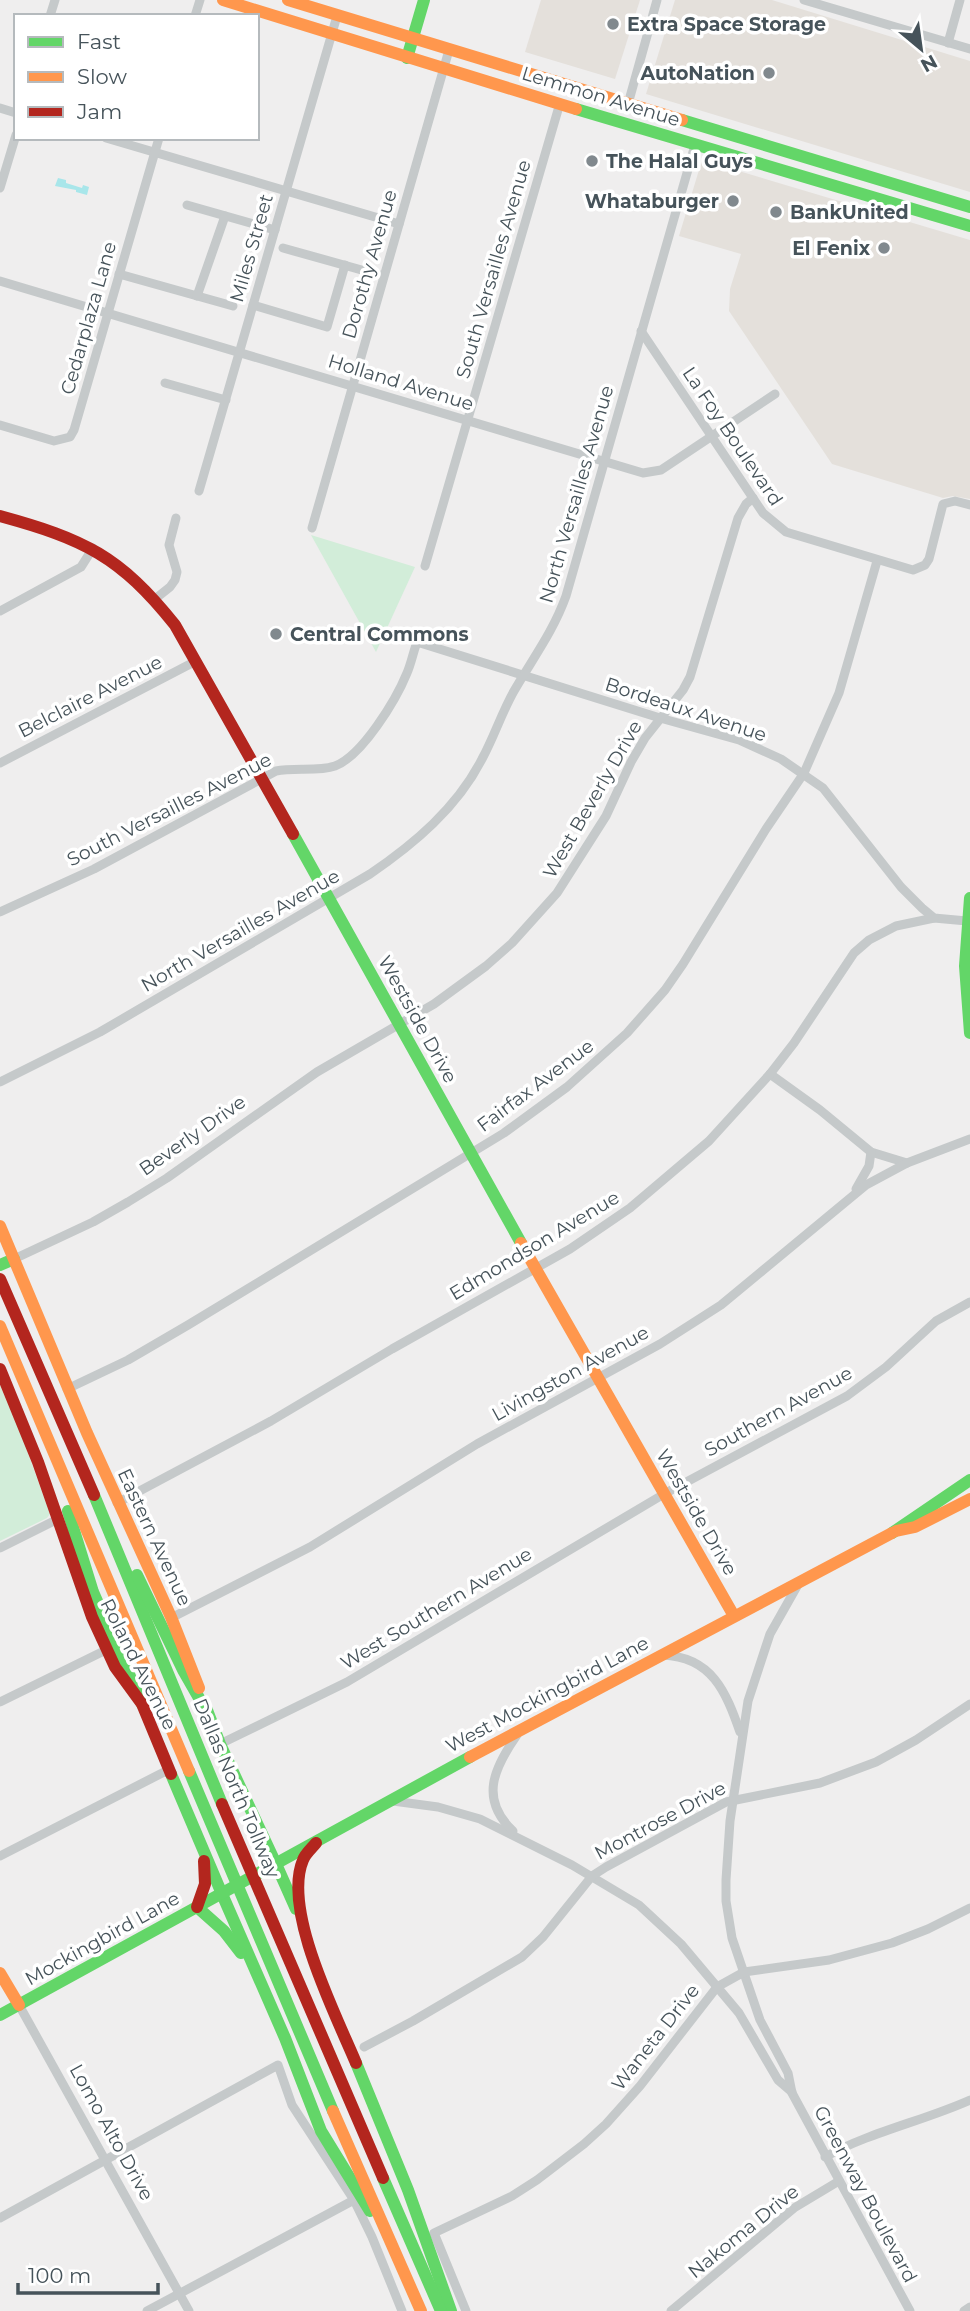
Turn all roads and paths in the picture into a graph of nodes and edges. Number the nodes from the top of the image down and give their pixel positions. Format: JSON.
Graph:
{"nodes":[{"id":1,"x":223,"y":0,"type":"edge"},
{"id":2,"x":288,"y":0,"type":"edge"},
{"id":3,"x":424,"y":0,"type":"edge"},
{"id":4,"x":657,"y":0,"type":"edge"},
{"id":5,"x":960,"y":0,"type":"edge"},
{"id":6,"x":808,"y":1,"type":"edge"},
{"id":7,"x":337,"y":16,"type":"junction"},
{"id":8,"x":332,"y":34,"type":"junction"},
{"id":9,"x":413,"y":39,"type":"junction"},
{"id":10,"x":948,"y":43,"type":"junction"},
{"id":11,"x":970,"y":49,"type":"edge"},
{"id":12,"x":449,"y":50,"type":"junction"},
{"id":13,"x":407,"y":58,"type":"junction"},
{"id":14,"x":443,"y":69,"type":"junction"},
{"id":15,"x":565,"y":85,"type":"junction"},
{"id":16,"x":560,"y":103,"type":"junction"},
{"id":17,"x":628,"y":104,"type":"junction"},
{"id":18,"x":623,"y":123,"type":"junction"},
{"id":19,"x":701,"y":126,"type":"junction"},
{"id":20,"x":14,"y":140,"type":"edge"},
{"id":21,"x":113,"y":140,"type":"edge"},
{"id":22,"x":158,"y":140,"type":"edge"},
{"id":23,"x":695,"y":145,"type":"junction"},
{"id":24,"x":155,"y":152,"type":"junction"},
{"id":25,"x":875,"y":178,"type":"junction"},
{"id":26,"x":0,"y":188,"type":"edge"},
{"id":27,"x":286,"y":192,"type":"junction"},
{"id":28,"x":869,"y":196,"type":"junction"},
{"id":29,"x":934,"y":196,"type":"junction"},
{"id":30,"x":187,"y":205,"type":"dead end"},
{"id":31,"x":970,"y":207,"type":"edge"},
{"id":32,"x":930,"y":214,"type":"junction"},
{"id":33,"x":225,"y":216,"type":"junction"},
{"id":34,"x":398,"y":224,"type":"junction"},
{"id":35,"x":970,"y":226,"type":"edge"},
{"id":36,"x":275,"y":230,"type":"junction"},
{"id":37,"x":283,"y":248,"type":"dead end"},
{"id":38,"x":345,"y":265,"type":"junction"},
{"id":39,"x":119,"y":274,"type":"junction"},
{"id":40,"x":383,"y":276,"type":"junction"},
{"id":41,"x":0,"y":281,"type":"edge"},
{"id":42,"x":197,"y":296,"type":"junction"},
{"id":43,"x":253,"y":305,"type":"junction"},
{"id":44,"x":233,"y":306,"type":"dead end"},
{"id":45,"x":108,"y":311,"type":"junction"},
{"id":46,"x":641,"y":331,"type":"junction"},
{"id":47,"x":240,"y":351,"type":"junction"},
{"id":48,"x":165,"y":383,"type":"dead end"},
{"id":49,"x":352,"y":386,"type":"junction"},
{"id":50,"x":775,"y":394,"type":"dead end"},
{"id":51,"x":226,"y":400,"type":"junction"},
{"id":52,"x":467,"y":421,"type":"junction"},
{"id":53,"x":0,"y":425,"type":"edge"},
{"id":54,"x":712,"y":438,"type":"junction"},
{"id":55,"x":604,"y":461,"type":"junction"},
{"id":56,"x":199,"y":491,"type":"dead end"},
{"id":57,"x":753,"y":499,"type":"junction"},
{"id":58,"x":970,"y":505,"type":"edge"},
{"id":59,"x":0,"y":516,"type":"edge"},
{"id":60,"x":176,"y":518,"type":"dead end"},
{"id":61,"x":312,"y":528,"type":"dead end"},
{"id":62,"x":93,"y":548,"type":"junction"},
{"id":63,"x":877,"y":561,"type":"junction"},
{"id":64,"x":425,"y":566,"type":"dead end"},
{"id":65,"x":155,"y":599,"type":"junction"},
{"id":66,"x":0,"y":611,"type":"edge"},
{"id":67,"x":417,"y":642,"type":"joint"},
{"id":68,"x":196,"y":660,"type":"junction"},
{"id":69,"x":523,"y":676,"type":"junction"},
{"id":70,"x":660,"y":718,"type":"junction"},
{"id":71,"x":0,"y":762,"type":"edge"},
{"id":72,"x":804,"y":773,"type":"junction"},
{"id":73,"x":262,"y":778,"type":"junction"},
{"id":74,"x":329,"y":898,"type":"junction"},
{"id":75,"x":970,"y":899,"type":"edge"},
{"id":76,"x":0,"y":912,"type":"edge"},
{"id":77,"x":934,"y":918,"type":"junction"},
{"id":78,"x":968,"y":922,"type":"edge"},
{"id":79,"x":400,"y":1024,"type":"junction"},
{"id":80,"x":970,"y":1033,"type":"edge"},
{"id":81,"x":770,"y":1074,"type":"junction"},
{"id":82,"x":0,"y":1082,"type":"edge"},
{"id":83,"x":970,"y":1139,"type":"edge"},
{"id":84,"x":871,"y":1152,"type":"junction"},
{"id":85,"x":470,"y":1154,"type":"junction"},
{"id":86,"x":907,"y":1163,"type":"junction"},
{"id":87,"x":853,"y":1194,"type":"junction"},
{"id":88,"x":0,"y":1226,"type":"edge"},
{"id":89,"x":8,"y":1262,"type":"edge"},
{"id":90,"x":536,"y":1269,"type":"junction"},
{"id":91,"x":0,"y":1279,"type":"edge"},
{"id":92,"x":970,"y":1302,"type":"edge"},
{"id":93,"x":0,"y":1326,"type":"edge"},
{"id":94,"x":0,"y":1369,"type":"edge"},
{"id":95,"x":598,"y":1376,"type":"junction"},
{"id":96,"x":67,"y":1389,"type":"junction"},
{"id":97,"x":49,"y":1445,"type":"junction"},
{"id":98,"x":970,"y":1480,"type":"edge"},
{"id":99,"x":664,"y":1494,"type":"junction"},
{"id":100,"x":970,"y":1499,"type":"edge"},
{"id":101,"x":96,"y":1500,"type":"junction"},
{"id":102,"x":117,"y":1503,"type":"junction"},
{"id":103,"x":58,"y":1519,"type":"junction"},
{"id":104,"x":893,"y":1532,"type":"junction"},
{"id":105,"x":0,"y":1548,"type":"edge"},
{"id":106,"x":801,"y":1580,"type":"junction"},
{"id":107,"x":734,"y":1616,"type":"junction"},
{"id":108,"x":171,"y":1618,"type":"junction"},
{"id":109,"x":106,"y":1650,"type":"junction"},
{"id":110,"x":661,"y":1655,"type":"junction"},
{"id":111,"x":0,"y":1702,"type":"edge"},
{"id":112,"x":142,"y":1704,"type":"junction"},
{"id":113,"x":970,"y":1704,"type":"edge"},
{"id":114,"x":208,"y":1712,"type":"junction"},
{"id":115,"x":518,"y":1732,"type":"junction"},
{"id":116,"x":741,"y":1734,"type":"junction"},
{"id":117,"x":220,"y":1744,"type":"junction"},
{"id":118,"x":168,"y":1770,"type":"junction"},
{"id":119,"x":734,"y":1799,"type":"junction"},
{"id":120,"x":391,"y":1801,"type":"junction"},
{"id":121,"x":522,"y":1839,"type":"junction"},
{"id":122,"x":316,"y":1843,"type":"junction"},
{"id":123,"x":204,"y":1850,"type":"junction"},
{"id":124,"x":0,"y":1856,"type":"edge"},
{"id":125,"x":270,"y":1868,"type":"junction"},
{"id":126,"x":592,"y":1876,"type":"junction"},
{"id":127,"x":225,"y":1893,"type":"junction"},
{"id":128,"x":197,"y":1907,"type":"junction"},
{"id":129,"x":970,"y":1908,"type":"edge"},
{"id":130,"x":304,"y":1924,"type":"junction"},
{"id":131,"x":744,"y":1972,"type":"junction"},
{"id":132,"x":0,"y":1973,"type":"edge"},
{"id":133,"x":255,"y":1973,"type":"junction"},
{"id":134,"x":717,"y":1987,"type":"junction"},
{"id":135,"x":19,"y":2005,"type":"junction"},
{"id":136,"x":0,"y":2015,"type":"edge"},
{"id":137,"x":364,"y":2047,"type":"dead end"},
{"id":138,"x":792,"y":2093,"type":"junction"},
{"id":139,"x":970,"y":2100,"type":"edge"},
{"id":140,"x":825,"y":2157,"type":"junction"},
{"id":141,"x":106,"y":2160,"type":"junction"},
{"id":142,"x":839,"y":2181,"type":"junction"},
{"id":143,"x":354,"y":2200,"type":"junction"},
{"id":144,"x":0,"y":2218,"type":"edge"},
{"id":145,"x":394,"y":2247,"type":"junction"},
{"id":146,"x":179,"y":2293,"type":"junction"},
{"id":147,"x":970,"y":2307,"type":"edge"},
{"id":148,"x":147,"y":2311,"type":"edge"},
{"id":149,"x":189,"y":2311,"type":"edge"},
{"id":150,"x":402,"y":2311,"type":"edge"},
{"id":151,"x":421,"y":2311,"type":"edge"},
{"id":152,"x":441,"y":2311,"type":"edge"},
{"id":153,"x":451,"y":2311,"type":"edge"},
{"id":154,"x":466,"y":2311,"type":"edge"},
{"id":155,"x":671,"y":2311,"type":"edge"},
{"id":156,"x":910,"y":2311,"type":"edge"},
{"id":157,"x":964,"y":2311,"type":"edge"}],
"edges":[{"from":1,"to":8,"type":"main road","name":"Lemmon Avenue"},
{"from":2,"to":7,"type":"main road","name":"Lemmon Avenue"},
{"from":3,"to":9,"type":"main road"},
{"from":4,"to":17,"type":"street"},
{"from":5,"to":10,"type":"street"},
{"from":6,"to":10,"type":"street"},
{"from":7,"to":8,"type":"street","name":"Miles Street"},
{"from":7,"to":9,"type":"main road","name":"Lemmon Avenue"},
{"from":8,"to":13,"type":"main road","name":"Lemmon Avenue"},
{"from":8,"to":27,"type":"street","name":"Miles Street"},
{"from":9,"to":12,"type":"main road","name":"Lemmon Avenue"},
{"from":9,"to":13,"type":"main road"},
{"from":10,"to":11,"type":"street"},
{"from":12,"to":14,"type":"street","name":"Dorothy Avenue"},
{"from":12,"to":15,"type":"main road","name":"Lemmon Avenue"},
{"from":13,"to":14,"type":"main road","name":"Lemmon Avenue"},
{"from":14,"to":16,"type":"main road","name":"Lemmon Avenue"},
{"from":14,"to":34,"type":"street","name":"Dorothy Avenue"},
{"from":15,"to":16,"type":"main road"},
{"from":15,"to":17,"type":"main road","name":"Lemmon Avenue"},
{"from":16,"to":18,"type":"main road","name":"Lemmon Avenue"},
{"from":16,"to":52,"type":"street","name":"South Versailles Avenue"},
{"from":17,"to":18,"type":"main road"},
{"from":17,"to":19,"type":"main road","name":"Lemmon Avenue"},
{"from":18,"to":23,"type":"main road","name":"Lemmon Avenue"},
{"from":19,"to":23,"type":"main road"},
{"from":19,"to":25,"type":"main road","name":"Lemmon Avenue"},
{"from":20,"to":26,"type":"street"},
{"from":21,"to":24,"type":"street"},
{"from":22,"to":24,"type":"street","name":"Cedarplaza Lane"},
{"from":23,"to":28,"type":"main road","name":"Lemmon Avenue"},
{"from":23,"to":46,"type":"street","name":"North Versailles Avenue"},
{"from":24,"to":27,"type":"street"},
{"from":24,"to":39,"type":"street","name":"Cedarplaza Lane"},
{"from":25,"to":28,"type":"main road"},
{"from":25,"to":29,"type":"main road","name":"Lemmon Avenue"},
{"from":27,"to":34,"type":"street"},
{"from":27,"to":36,"type":"street","name":"Miles Street"},
{"from":28,"to":32,"type":"main road","name":"Lemmon Avenue"},
{"from":29,"to":31,"type":"main road","name":"Lemmon Avenue"},
{"from":29,"to":32,"type":"main road"},
{"from":30,"to":33,"type":"street"},
{"from":32,"to":35,"type":"main road","name":"Lemmon Avenue"},
{"from":33,"to":36,"type":"street"},
{"from":33,"to":42,"type":"street","name":"Miles Street"},
{"from":34,"to":40,"type":"street","name":"Dorothy Avenue"},
{"from":36,"to":43,"type":"street","name":"Miles Street"},
{"from":37,"to":38,"type":"street"},
{"from":38,"to":40,"type":"street"},
{"from":38,"to":43,"type":"street"},
{"from":39,"to":42,"type":"street"},
{"from":39,"to":45,"type":"street","name":"Cedarplaza Lane"},
{"from":40,"to":49,"type":"street","name":"Dorothy Avenue"},
{"from":41,"to":45,"type":"street","name":"Holland Avenue"},
{"from":42,"to":44,"type":"street"},
{"from":43,"to":47,"type":"street","name":"Miles Street"},
{"from":45,"to":47,"type":"street","name":"Holland Avenue"},
{"from":45,"to":53,"type":"street","name":"Cedarplaza Lane"},
{"from":46,"to":54,"type":"street","name":"La Foy Boulevard"},
{"from":46,"to":55,"type":"street","name":"North Versailles Avenue"},
{"from":47,"to":49,"type":"street","name":"Holland Avenue"},
{"from":47,"to":51,"type":"street","name":"Miles Street"},
{"from":48,"to":51,"type":"street"},
{"from":49,"to":52,"type":"street","name":"Holland Avenue"},
{"from":49,"to":61,"type":"street","name":"Dorothy Avenue"},
{"from":50,"to":54,"type":"street","name":"Holland Avenue"},
{"from":51,"to":56,"type":"street","name":"Miles Street"},
{"from":52,"to":55,"type":"street","name":"Holland Avenue"},
{"from":52,"to":64,"type":"street","name":"South Versailles Avenue"},
{"from":54,"to":55,"type":"street","name":"Holland Avenue"},
{"from":54,"to":57,"type":"street","name":"La Foy Boulevard"},
{"from":55,"to":69,"type":"street","name":"North Versailles Avenue"},
{"from":57,"to":63,"type":"street","name":"La Foy Boulevard"},
{"from":57,"to":70,"type":"street","name":"West Beverly Drive"},
{"from":58,"to":63,"type":"street","name":"La Foy Boulevard"},
{"from":59,"to":62,"type":"main road","name":"Westside Drive"},
{"from":60,"to":65,"type":"street"},
{"from":62,"to":65,"type":"main road","name":"Westside Drive"},
{"from":62,"to":66,"type":"street"},
{"from":63,"to":72,"type":"street","name":"Fairfax Avenue"},
{"from":65,"to":68,"type":"main road","name":"Westside Drive"},
{"from":67,"to":69,"type":"street","name":"Bordeaux Avenue"},
{"from":67,"to":73,"type":"street","name":"South Versailles Avenue"},
{"from":68,"to":71,"type":"street","name":"Belclaire Avenue"},
{"from":68,"to":73,"type":"main road","name":"Westside Drive"},
{"from":69,"to":70,"type":"street","name":"Bordeaux Avenue"},
{"from":69,"to":74,"type":"street","name":"North Versailles Avenue"},
{"from":70,"to":72,"type":"street","name":"Bordeaux Avenue"},
{"from":70,"to":79,"type":"street","name":"West Beverly Drive"},
{"from":72,"to":77,"type":"street","name":"Bordeaux Avenue"},
{"from":72,"to":85,"type":"street","name":"Fairfax Avenue"},
{"from":73,"to":74,"type":"main road","name":"Westside Drive"},
{"from":73,"to":76,"type":"street","name":"South Versailles Avenue"},
{"from":74,"to":79,"type":"main road","name":"Westside Drive"},
{"from":74,"to":82,"type":"street","name":"North Versailles Avenue"},
{"from":75,"to":78,"type":"main road"},
{"from":77,"to":78,"type":"street"},
{"from":77,"to":81,"type":"street","name":"Edmondson Avenue"},
{"from":78,"to":80,"type":"main road"},
{"from":79,"to":85,"type":"main road","name":"Westside Drive"},
{"from":79,"to":89,"type":"street","name":"Beverly Drive"},
{"from":81,"to":84,"type":"street"},
{"from":81,"to":90,"type":"street","name":"Edmondson Avenue"},
{"from":83,"to":86,"type":"street","name":"Livingston Avenue"},
{"from":84,"to":86,"type":"street"},
{"from":84,"to":87,"type":"street"},
{"from":85,"to":90,"type":"main road","name":"Westside Drive"},
{"from":85,"to":96,"type":"street","name":"Fairfax Avenue"},
{"from":86,"to":87,"type":"street","name":"Livingston Avenue"},
{"from":87,"to":95,"type":"street","name":"Livingston Avenue"},
{"from":88,"to":89,"type":"main road","name":"Eastern Avenue"},
{"from":89,"to":96,"type":"main road","name":"Eastern Avenue"},
{"from":90,"to":95,"type":"main road","name":"Westside Drive"},
{"from":90,"to":102,"type":"street","name":"Edmondson Avenue"},
{"from":91,"to":101,"type":"main road","name":"Dallas North Tollway"},
{"from":92,"to":99,"type":"street","name":"Southern Avenue"},
{"from":93,"to":97,"type":"main road","name":"Dallas North Tollway"},
{"from":94,"to":103,"type":"main road","name":"Roland Avenue"},
{"from":95,"to":99,"type":"main road","name":"Westside Drive"},
{"from":95,"to":108,"type":"street","name":"Livingston Avenue"},
{"from":96,"to":102,"type":"main road","name":"Eastern Avenue"},
{"from":97,"to":112,"type":"main road"},
{"from":97,"to":145,"type":"main road","name":"Dallas North Tollway"},
{"from":98,"to":104,"type":"main road","name":"West Mockingbird Lane"},
{"from":99,"to":107,"type":"main road","name":"Westside Drive"},
{"from":99,"to":117,"type":"street","name":"West Southern Avenue"},
{"from":100,"to":104,"type":"main road","name":"West Mockingbird Lane"},
{"from":101,"to":114,"type":"main road"},
{"from":101,"to":152,"type":"main road","name":"Dallas North Tollway"},
{"from":102,"to":108,"type":"main road","name":"Eastern Avenue"},
{"from":103,"to":105,"type":"street"},
{"from":103,"to":109,"type":"main road","name":"Roland Avenue"},
{"from":104,"to":106,"type":"main road","name":"West Mockingbird Lane"},
{"from":106,"to":107,"type":"main road","name":"West Mockingbird Lane"},
{"from":106,"to":116,"type":"street"},
{"from":107,"to":110,"type":"main road","name":"West Mockingbird Lane"},
{"from":108,"to":114,"type":"main road","name":"Eastern Avenue"},
{"from":109,"to":111,"type":"street"},
{"from":109,"to":112,"type":"main road","name":"Roland Avenue"},
{"from":110,"to":115,"type":"main road","name":"West Mockingbird Lane"},
{"from":110,"to":116,"type":"street"},
{"from":112,"to":118,"type":"main road","name":"Roland Avenue"},
{"from":113,"to":119,"type":"street","name":"Montrose Drive"},
{"from":114,"to":117,"type":"main road","name":"Eastern Avenue"},
{"from":115,"to":120,"type":"main road","name":"West Mockingbird Lane"},
{"from":115,"to":121,"type":"street"},
{"from":116,"to":119,"type":"street"},
{"from":117,"to":125,"type":"main road","name":"Eastern Avenue"},
{"from":118,"to":123,"type":"main road","name":"Roland Avenue"},
{"from":118,"to":124,"type":"street"},
{"from":119,"to":126,"type":"street","name":"Montrose Drive"},
{"from":119,"to":131,"type":"street"},
{"from":120,"to":121,"type":"street"},
{"from":120,"to":122,"type":"main road","name":"West Mockingbird Lane"},
{"from":121,"to":126,"type":"street"},
{"from":122,"to":125,"type":"main road","name":"West Mockingbird Lane"},
{"from":122,"to":130,"type":"main road"},
{"from":123,"to":127,"type":"main road","name":"Roland Avenue"},
{"from":123,"to":128,"type":"main road"},
{"from":125,"to":127,"type":"main road","name":"West Mockingbird Lane"},
{"from":125,"to":130,"type":"main road","name":"Eastern Avenue"},
{"from":126,"to":134,"type":"street"},
{"from":126,"to":137,"type":"street","name":"Montrose Drive"},
{"from":127,"to":128,"type":"main road","name":"Mockingbird Lane"},
{"from":127,"to":133,"type":"main road","name":"Roland Avenue"},
{"from":128,"to":133,"type":"main road"},
{"from":128,"to":135,"type":"main road","name":"Mockingbird Lane"},
{"from":129,"to":131,"type":"street","name":"Waneta Drive"},
{"from":130,"to":153,"type":"main road"},
{"from":131,"to":134,"type":"street","name":"Waneta Drive"},
{"from":131,"to":138,"type":"street"},
{"from":132,"to":135,"type":"main road","name":"Lomo Alto Drive"},
{"from":133,"to":145,"type":"main road"},
{"from":134,"to":138,"type":"street"},
{"from":134,"to":154,"type":"street","name":"Waneta Drive"},
{"from":135,"to":136,"type":"main road","name":"Mockingbird Lane"},
{"from":135,"to":141,"type":"street","name":"Lomo Alto Drive"},
{"from":138,"to":140,"type":"street","name":"Greenway Boulevard"},
{"from":139,"to":140,"type":"street"},
{"from":140,"to":142,"type":"street","name":"Greenway Boulevard"},
{"from":141,"to":143,"type":"street"},
{"from":141,"to":144,"type":"street"},
{"from":141,"to":146,"type":"street","name":"Lomo Alto Drive"},
{"from":142,"to":155,"type":"street","name":"Nakoma Drive"},
{"from":142,"to":156,"type":"street","name":"Greenway Boulevard"},
{"from":143,"to":146,"type":"street"},
{"from":143,"to":150,"type":"street"},
{"from":145,"to":151,"type":"main road","name":"Dallas North Tollway"},
{"from":146,"to":148,"type":"street"},
{"from":146,"to":149,"type":"street","name":"Lomo Alto Drive"},
{"from":147,"to":157,"type":"street"}]}
